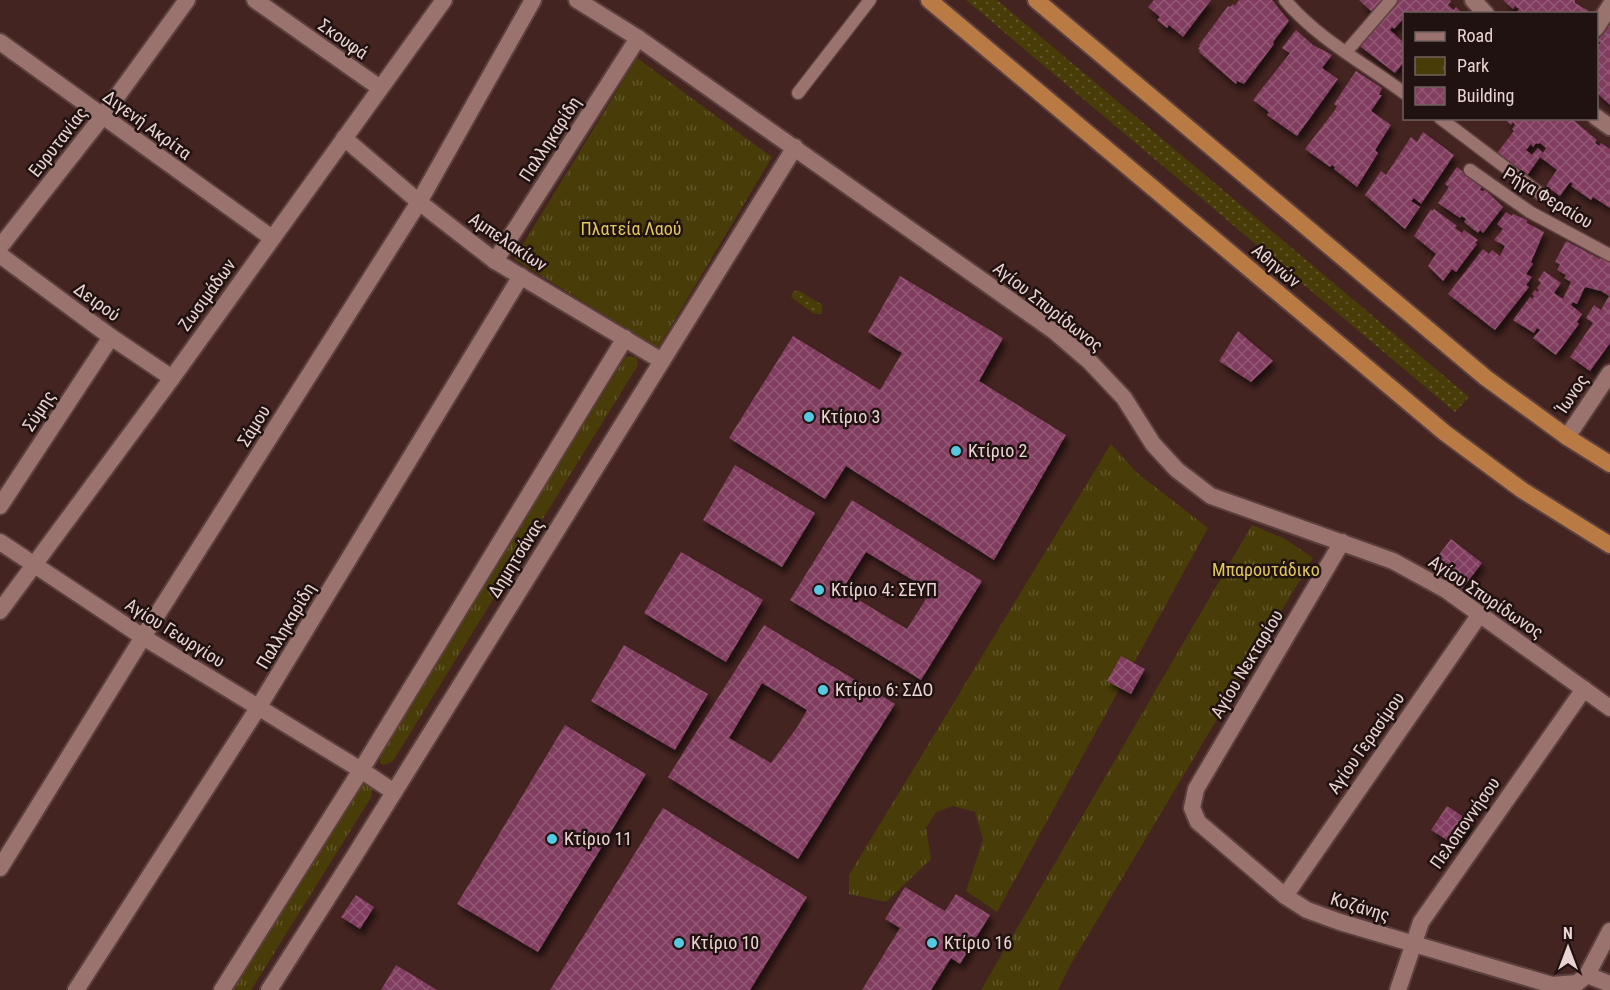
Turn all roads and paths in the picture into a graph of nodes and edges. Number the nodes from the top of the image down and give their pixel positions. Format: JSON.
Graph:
{"nodes":[{"id":1,"x":187,"y":0,"type":"edge"},
{"id":2,"x":255,"y":0,"type":"edge"},
{"id":3,"x":444,"y":0,"type":"edge"},
{"id":4,"x":533,"y":0,"type":"edge"},
{"id":5,"x":577,"y":0,"type":"edge"},
{"id":6,"x":870,"y":0,"type":"edge"},
{"id":7,"x":929,"y":0,"type":"edge"},
{"id":8,"x":1036,"y":0,"type":"edge"},
{"id":9,"x":1285,"y":0,"type":"edge"},
{"id":10,"x":1391,"y":0,"type":"edge"},
{"id":11,"x":1473,"y":0,"type":"edge"},
{"id":12,"x":1610,"y":6,"type":"edge"},
{"id":13,"x":1484,"y":12,"type":"edge"},
{"id":14,"x":1598,"y":25,"type":"edge"},
{"id":15,"x":638,"y":38,"type":"junction"},
{"id":16,"x":0,"y":42,"type":"edge"},
{"id":17,"x":1346,"y":52,"type":"junction"},
{"id":18,"x":380,"y":88,"type":"junction"},
{"id":19,"x":1403,"y":92,"type":"edge"},
{"id":20,"x":798,"y":93,"type":"dead end"},
{"id":21,"x":102,"y":117,"type":"junction"},
{"id":22,"x":1443,"y":120,"type":"edge"},
{"id":23,"x":344,"y":138,"type":"junction"},
{"id":24,"x":795,"y":147,"type":"junction"},
{"id":25,"x":1470,"y":170,"type":"dead end"},
{"id":26,"x":1542,"y":195,"type":"dead end"},
{"id":27,"x":419,"y":202,"type":"junction"},
{"id":28,"x":272,"y":238,"type":"junction"},
{"id":29,"x":0,"y":247,"type":"edge"},
{"id":30,"x":0,"y":255,"type":"edge"},
{"id":31,"x":1610,"y":255,"type":"edge"},
{"id":32,"x":495,"y":261,"type":"junction"},
{"id":33,"x":521,"y":276,"type":"junction"},
{"id":34,"x":111,"y":337,"type":"junction"},
{"id":35,"x":625,"y":338,"type":"junction"},
{"id":36,"x":662,"y":361,"type":"junction"},
{"id":37,"x":1610,"y":373,"type":"edge"},
{"id":38,"x":172,"y":378,"type":"junction"},
{"id":39,"x":1567,"y":437,"type":"junction"},
{"id":40,"x":1610,"y":464,"type":"edge"},
{"id":41,"x":0,"y":506,"type":"edge"},
{"id":42,"x":0,"y":542,"type":"edge"},
{"id":43,"x":1342,"y":542,"type":"junction"},
{"id":44,"x":1610,"y":545,"type":"edge"},
{"id":45,"x":35,"y":566,"type":"junction"},
{"id":46,"x":0,"y":611,"type":"edge"},
{"id":47,"x":1480,"y":614,"type":"junction"},
{"id":48,"x":143,"y":637,"type":"junction"},
{"id":49,"x":1584,"y":688,"type":"junction"},
{"id":50,"x":258,"y":708,"type":"junction"},
{"id":51,"x":1610,"y":708,"type":"edge"},
{"id":52,"x":361,"y":770,"type":"junction"},
{"id":53,"x":394,"y":792,"type":"junction"},
{"id":54,"x":1192,"y":808,"type":"joint"},
{"id":55,"x":0,"y":868,"type":"edge"},
{"id":56,"x":1285,"y":896,"type":"junction"},
{"id":57,"x":1610,"y":931,"type":"edge"},
{"id":58,"x":1413,"y":943,"type":"junction"},
{"id":59,"x":1587,"y":975,"type":"junction"},
{"id":60,"x":1610,"y":984,"type":"edge"},
{"id":61,"x":1551,"y":988,"type":"edge"},
{"id":62,"x":76,"y":990,"type":"edge"},
{"id":63,"x":222,"y":990,"type":"edge"},
{"id":64,"x":269,"y":990,"type":"edge"},
{"id":65,"x":1398,"y":990,"type":"edge"}],
"edges":[{"from":1,"to":21,"type":"street","name":"Ευρυτανίας"},
{"from":2,"to":18,"type":"street","name":"Σκουφά"},
{"from":3,"to":18,"type":"street","name":"Ζωσιμάδων"},
{"from":4,"to":27,"type":"street","name":"Σάμου"},
{"from":5,"to":15,"type":"street","name":"Αγίου Σπυρίδωνος"},
{"from":6,"to":20,"type":"lane"},
{"from":7,"to":44,"type":"highway","name":"Αθηνών"},
{"from":8,"to":39,"type":"highway"},
{"from":9,"to":17,"type":"lane"},
{"from":10,"to":17,"type":"lane"},
{"from":11,"to":13,"type":"street"},
{"from":12,"to":14,"type":"street"},
{"from":15,"to":24,"type":"street","name":"Αγίου Σπυρίδωνος"},
{"from":15,"to":32,"type":"street","name":"Παλληκαρίδη"},
{"from":16,"to":21,"type":"street","name":"Διγενή Ακρίτα"},
{"from":17,"to":19,"type":"lane"},
{"from":18,"to":23,"type":"street","name":"Ζωσιμάδων"},
{"from":21,"to":28,"type":"street","name":"Διγενή Ακρίτα"},
{"from":21,"to":29,"type":"street","name":"Ευρυτανίας"},
{"from":22,"to":26,"type":"lane","name":"Ρήγα Φεραίου"},
{"from":23,"to":27,"type":"street","name":"Αμπελακίων"},
{"from":23,"to":28,"type":"street","name":"Ζωσιμάδων"},
{"from":24,"to":36,"type":"street","name":"Δημητσάνας"},
{"from":24,"to":43,"type":"street","name":"Αγίου Σπυρίδωνος"},
{"from":25,"to":31,"type":"lane","name":"Ρήγα Φεραίου"},
{"from":27,"to":32,"type":"street","name":"Αμπελακίων"},
{"from":27,"to":48,"type":"street","name":"Σάμου"},
{"from":28,"to":38,"type":"street","name":"Ζωσιμάδων"},
{"from":30,"to":34,"type":"street","name":"Δειρού"},
{"from":32,"to":33,"type":"street","name":"Αμπελακίων"},
{"from":33,"to":35,"type":"street","name":"Αμπελακίων"},
{"from":33,"to":50,"type":"street","name":"Παλληκαρίδη"},
{"from":34,"to":38,"type":"street","name":"Δειρού"},
{"from":34,"to":41,"type":"street","name":"Σύμης"},
{"from":35,"to":36,"type":"street","name":"Αμπελακίων"},
{"from":35,"to":52,"type":"street","name":"Δημητσάνας"},
{"from":36,"to":53,"type":"street","name":"Δημητσάνας"},
{"from":37,"to":39,"type":"street","name":"Ίωνος"},
{"from":38,"to":45,"type":"street","name":"Ζωσιμάδων"},
{"from":39,"to":40,"type":"highway"},
{"from":42,"to":45,"type":"street","name":"Αγίου Γεωργίου"},
{"from":43,"to":47,"type":"street","name":"Αγίου Σπυρίδωνος"},
{"from":43,"to":54,"type":"street","name":"Αγίου Νεκταρίου"},
{"from":45,"to":46,"type":"street","name":"Ζωσιμάδων"},
{"from":45,"to":48,"type":"street","name":"Αγίου Γεωργίου"},
{"from":47,"to":49,"type":"street","name":"Αγίου Σπυρίδωνος"},
{"from":47,"to":56,"type":"street","name":"Αγίου Γερασίμου"},
{"from":48,"to":50,"type":"street","name":"Αγίου Γεωργίου"},
{"from":48,"to":55,"type":"street","name":"Σάμου"},
{"from":49,"to":51,"type":"street","name":"Αγίου Σπυρίδωνος"},
{"from":49,"to":58,"type":"street","name":"Πελοποννήσου"},
{"from":50,"to":52,"type":"street","name":"Αγίου Γεωργίου"},
{"from":50,"to":62,"type":"street","name":"Παλληκαρίδη"},
{"from":52,"to":53,"type":"street","name":"Αγίου Γεωργίου"},
{"from":52,"to":63,"type":"street","name":"Δημητσάνας"},
{"from":53,"to":64,"type":"street","name":"Δημητσάνας"},
{"from":54,"to":56,"type":"street","name":"Κοζάνης"},
{"from":56,"to":58,"type":"street","name":"Κοζάνης"},
{"from":57,"to":59,"type":"street"},
{"from":58,"to":61,"type":"street","name":"Κοζάνης"},
{"from":58,"to":65,"type":"street","name":"Πελοποννήσου"},
{"from":59,"to":60,"type":"street"},
{"from":59,"to":61,"type":"street"}]}
